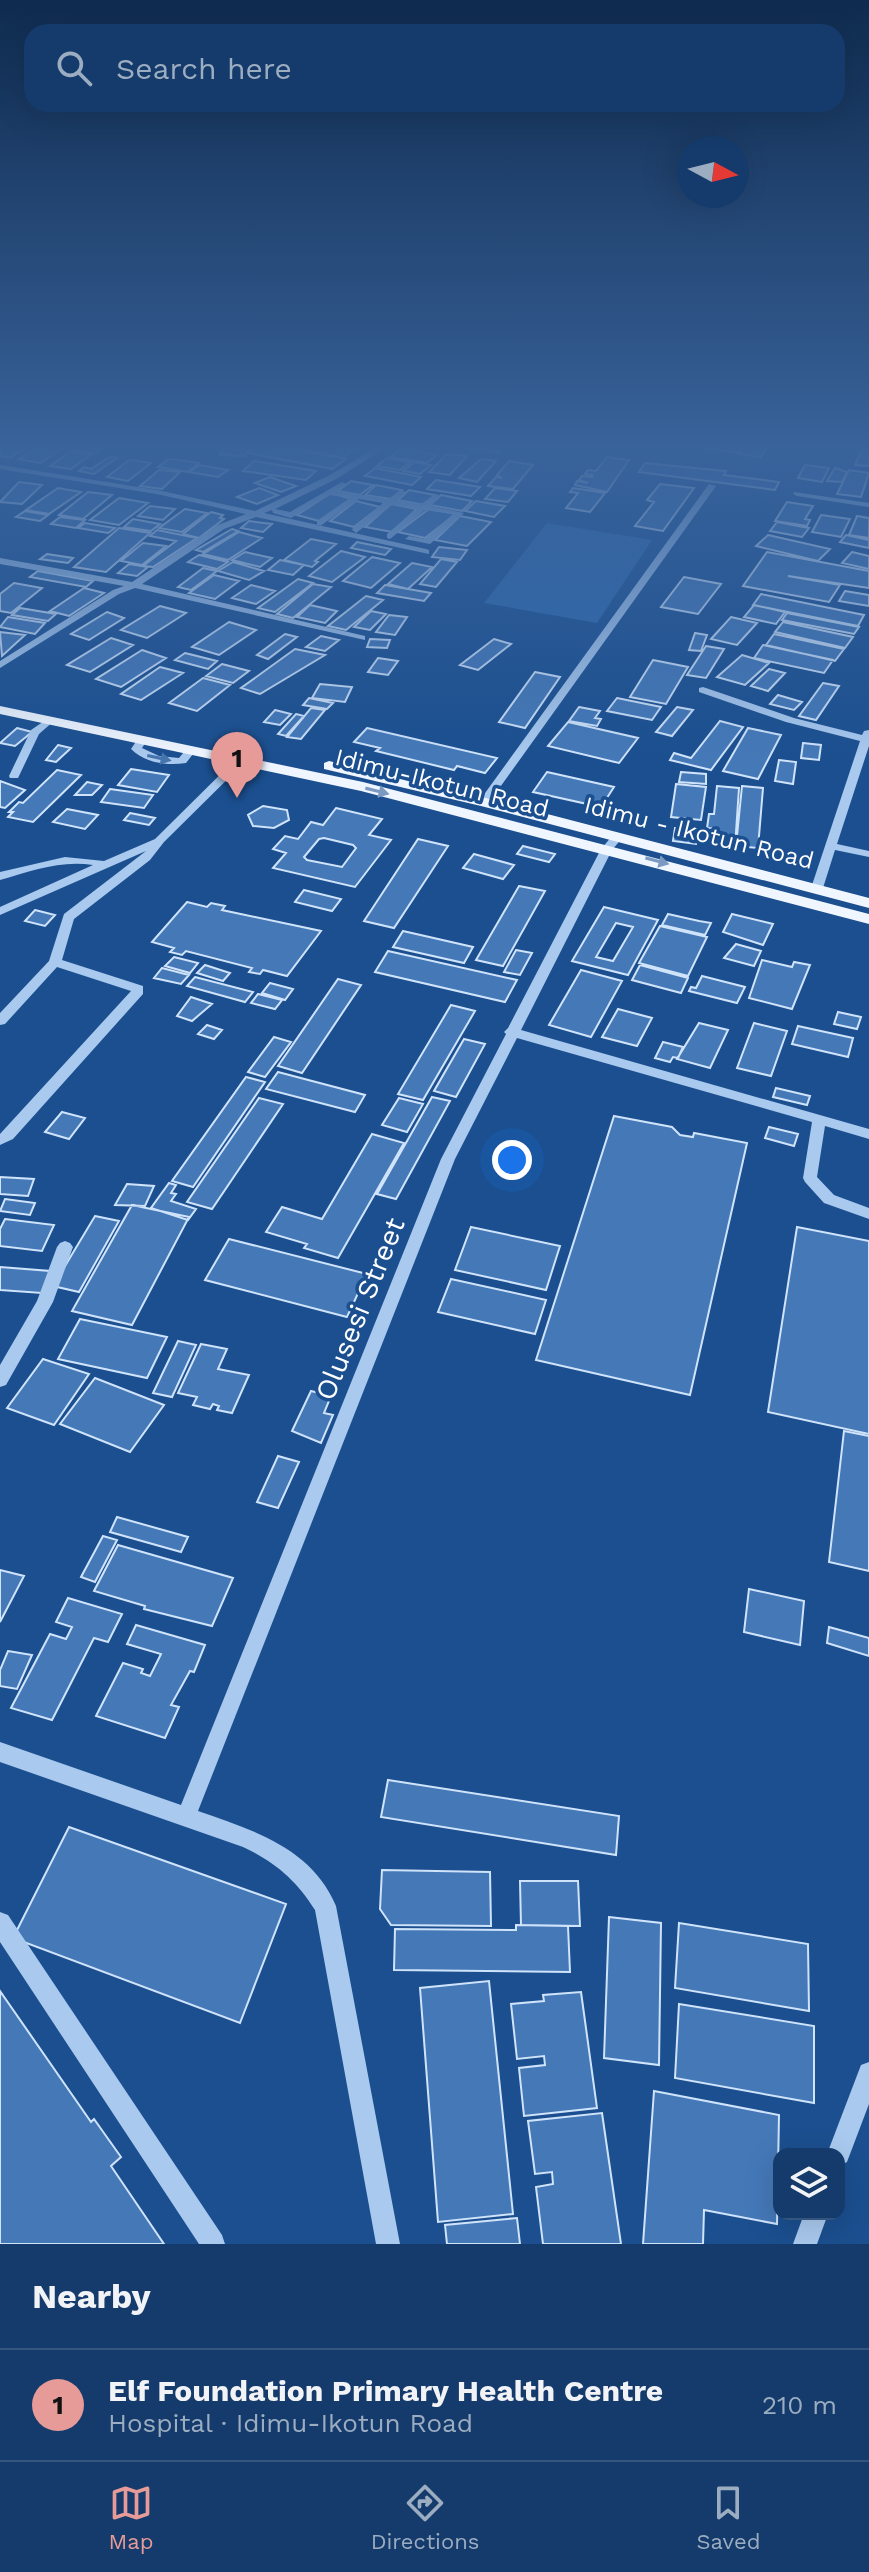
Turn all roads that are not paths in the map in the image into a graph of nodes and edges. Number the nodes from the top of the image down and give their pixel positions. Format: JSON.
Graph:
{"nodes":[{"id":1,"x":188,"y":549,"type":"edge"},
{"id":2,"x":410,"y":549,"type":"edge"},
{"id":3,"x":667,"y":549,"type":"edge"},
{"id":4,"x":426,"y":552,"type":"dead end"},
{"id":5,"x":0,"y":561,"type":"edge"},
{"id":6,"x":134,"y":585,"type":"junction"},
{"id":7,"x":362,"y":638,"type":"dead end"},
{"id":8,"x":0,"y":665,"type":"edge"},
{"id":9,"x":703,"y":690,"type":"dead end"},
{"id":10,"x":1,"y":703,"type":"edge"},
{"id":11,"x":50,"y":720,"type":"junction"},
{"id":12,"x":868,"y":737,"type":"edge"},
{"id":13,"x":246,"y":755,"type":"junction"},
{"id":14,"x":14,"y":776,"type":"dead end"},
{"id":15,"x":484,"y":802,"type":"junction"},
{"id":16,"x":160,"y":840,"type":"junction"},
{"id":17,"x":612,"y":843,"type":"junction"},
{"id":18,"x":833,"y":846,"type":"junction"},
{"id":19,"x":869,"y":854,"type":"edge"},
{"id":20,"x":106,"y":865,"type":"junction"},
{"id":21,"x":0,"y":876,"type":"edge"},
{"id":22,"x":817,"y":888,"type":"junction"},
{"id":23,"x":868,"y":905,"type":"edge"},
{"id":24,"x":0,"y":911,"type":"edge"},
{"id":25,"x":55,"y":962,"type":"junction"},
{"id":26,"x":0,"y":1021,"type":"edge"},
{"id":27,"x":511,"y":1032,"type":"junction"},
{"id":28,"x":819,"y":1120,"type":"junction"},
{"id":29,"x":869,"y":1134,"type":"edge"},
{"id":30,"x":0,"y":1140,"type":"edge"},
{"id":31,"x":869,"y":1214,"type":"edge"},
{"id":32,"x":65,"y":1247,"type":"dead end"},
{"id":33,"x":0,"y":1380,"type":"edge"},
{"id":34,"x":0,"y":1752,"type":"edge"},
{"id":35,"x":186,"y":1817,"type":"junction"},
{"id":36,"x":0,"y":1923,"type":"edge"},
{"id":37,"x":869,"y":2073,"type":"edge"},
{"id":38,"x":841,"y":2148,"type":"edge"},
{"id":39,"x":814,"y":2220,"type":"edge"},
{"id":40,"x":213,"y":2244,"type":"edge"},
{"id":41,"x":388,"y":2244,"type":"edge"},
{"id":42,"x":805,"y":2244,"type":"edge"}],
"edges":[{"from":1,"to":6,"type":"street"},
{"from":2,"to":4,"type":"street"},
{"from":3,"to":15,"type":"street"},
{"from":5,"to":6,"type":"street"},
{"from":6,"to":7,"type":"street"},
{"from":6,"to":8,"type":"street"},
{"from":9,"to":12,"type":"street"},
{"from":10,"to":11,"type":"main road","name":"Idimu-Ikotun Road"},
{"from":10,"to":13,"type":"main road","name":"Idimu - Ikotun Road"},
{"from":11,"to":13,"type":"main road","name":"Idimu-Ikotun Road","one_way":true},
{"from":11,"to":14,"type":"street"},
{"from":12,"to":18,"type":"street"},
{"from":13,"to":15,"type":"main road","name":"Idimu - Ikotun Road"},
{"from":13,"to":16,"type":"street"},
{"from":13,"to":17,"type":"main road","name":"Idimu-Ikotun Road","one_way":true},
{"from":15,"to":17,"type":"main road","name":"Idimu - Ikotun Road"},
{"from":16,"to":20,"type":"street"},
{"from":16,"to":25,"type":"street"},
{"from":17,"to":22,"type":"main road","name":"Idimu - Ikotun Road"},
{"from":17,"to":23,"type":"main road","name":"Idimu-Ikotun Road","one_way":true},
{"from":17,"to":27,"type":"street","name":"Olusesi Street"},
{"from":18,"to":19,"type":"street"},
{"from":18,"to":22,"type":"street"},
{"from":20,"to":21,"type":"street"},
{"from":20,"to":24,"type":"street"},
{"from":22,"to":23,"type":"main road","name":"Idimu - Ikotun Road"},
{"from":25,"to":26,"type":"street"},
{"from":25,"to":30,"type":"street"},
{"from":27,"to":28,"type":"street"},
{"from":27,"to":35,"type":"street","name":"Olusesi Street"},
{"from":28,"to":29,"type":"street"},
{"from":28,"to":31,"type":"street"},
{"from":32,"to":33,"type":"street"},
{"from":34,"to":35,"type":"street"},
{"from":35,"to":41,"type":"street"},
{"from":36,"to":40,"type":"street"},
{"from":37,"to":38,"type":"street"},
{"from":39,"to":42,"type":"street"}]}
